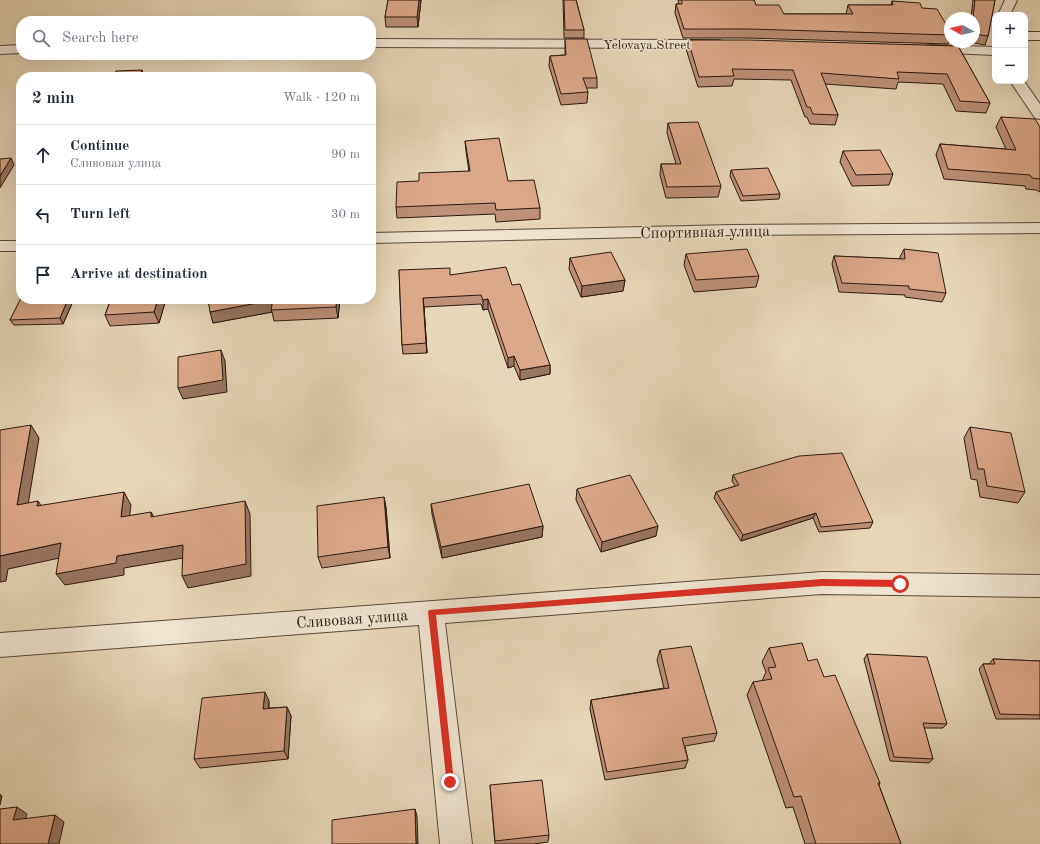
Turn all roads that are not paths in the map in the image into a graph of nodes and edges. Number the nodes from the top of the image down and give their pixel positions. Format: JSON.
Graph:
{"nodes":[{"id":1,"x":1011,"y":0,"type":"edge"},
{"id":2,"x":1005,"y":12,"type":"edge"},
{"id":3,"x":1028,"y":36,"type":"edge"},
{"id":4,"x":1040,"y":36,"type":"edge"},
{"id":5,"x":376,"y":43,"type":"edge"},
{"id":6,"x":732,"y":44,"type":"edge"},
{"id":7,"x":915,"y":48,"type":"edge"},
{"id":8,"x":16,"y":49,"type":"edge"},
{"id":9,"x":0,"y":50,"type":"edge"},
{"id":10,"x":992,"y":50,"type":"edge"},
{"id":11,"x":1018,"y":84,"type":"edge"},
{"id":12,"x":1039,"y":112,"type":"edge"},
{"id":13,"x":1040,"y":228,"type":"edge"},
{"id":14,"x":376,"y":238,"type":"edge"},
{"id":15,"x":0,"y":246,"type":"edge"},
{"id":16,"x":16,"y":246,"type":"edge"},
{"id":17,"x":1040,"y":586,"type":"edge"},
{"id":18,"x":432,"y":612,"type":"junction"},
{"id":19,"x":0,"y":645,"type":"edge"},
{"id":20,"x":456,"y":844,"type":"edge"}],
"edges":[{"from":1,"to":2,"type":"street"},
{"from":3,"to":4,"type":"street"},
{"from":5,"to":6,"type":"street","name":"Yelovaya Street"},
{"from":7,"to":10,"type":"street"},
{"from":8,"to":9,"type":"street"},
{"from":11,"to":12,"type":"street"},
{"from":13,"to":14,"type":"street","name":"Спортивная улица"},
{"from":15,"to":16,"type":"street"},
{"from":17,"to":18,"type":"street","name":"Сливовая улица"},
{"from":18,"to":19,"type":"street","name":"Сливовая улица"},
{"from":18,"to":20,"type":"street"}]}
